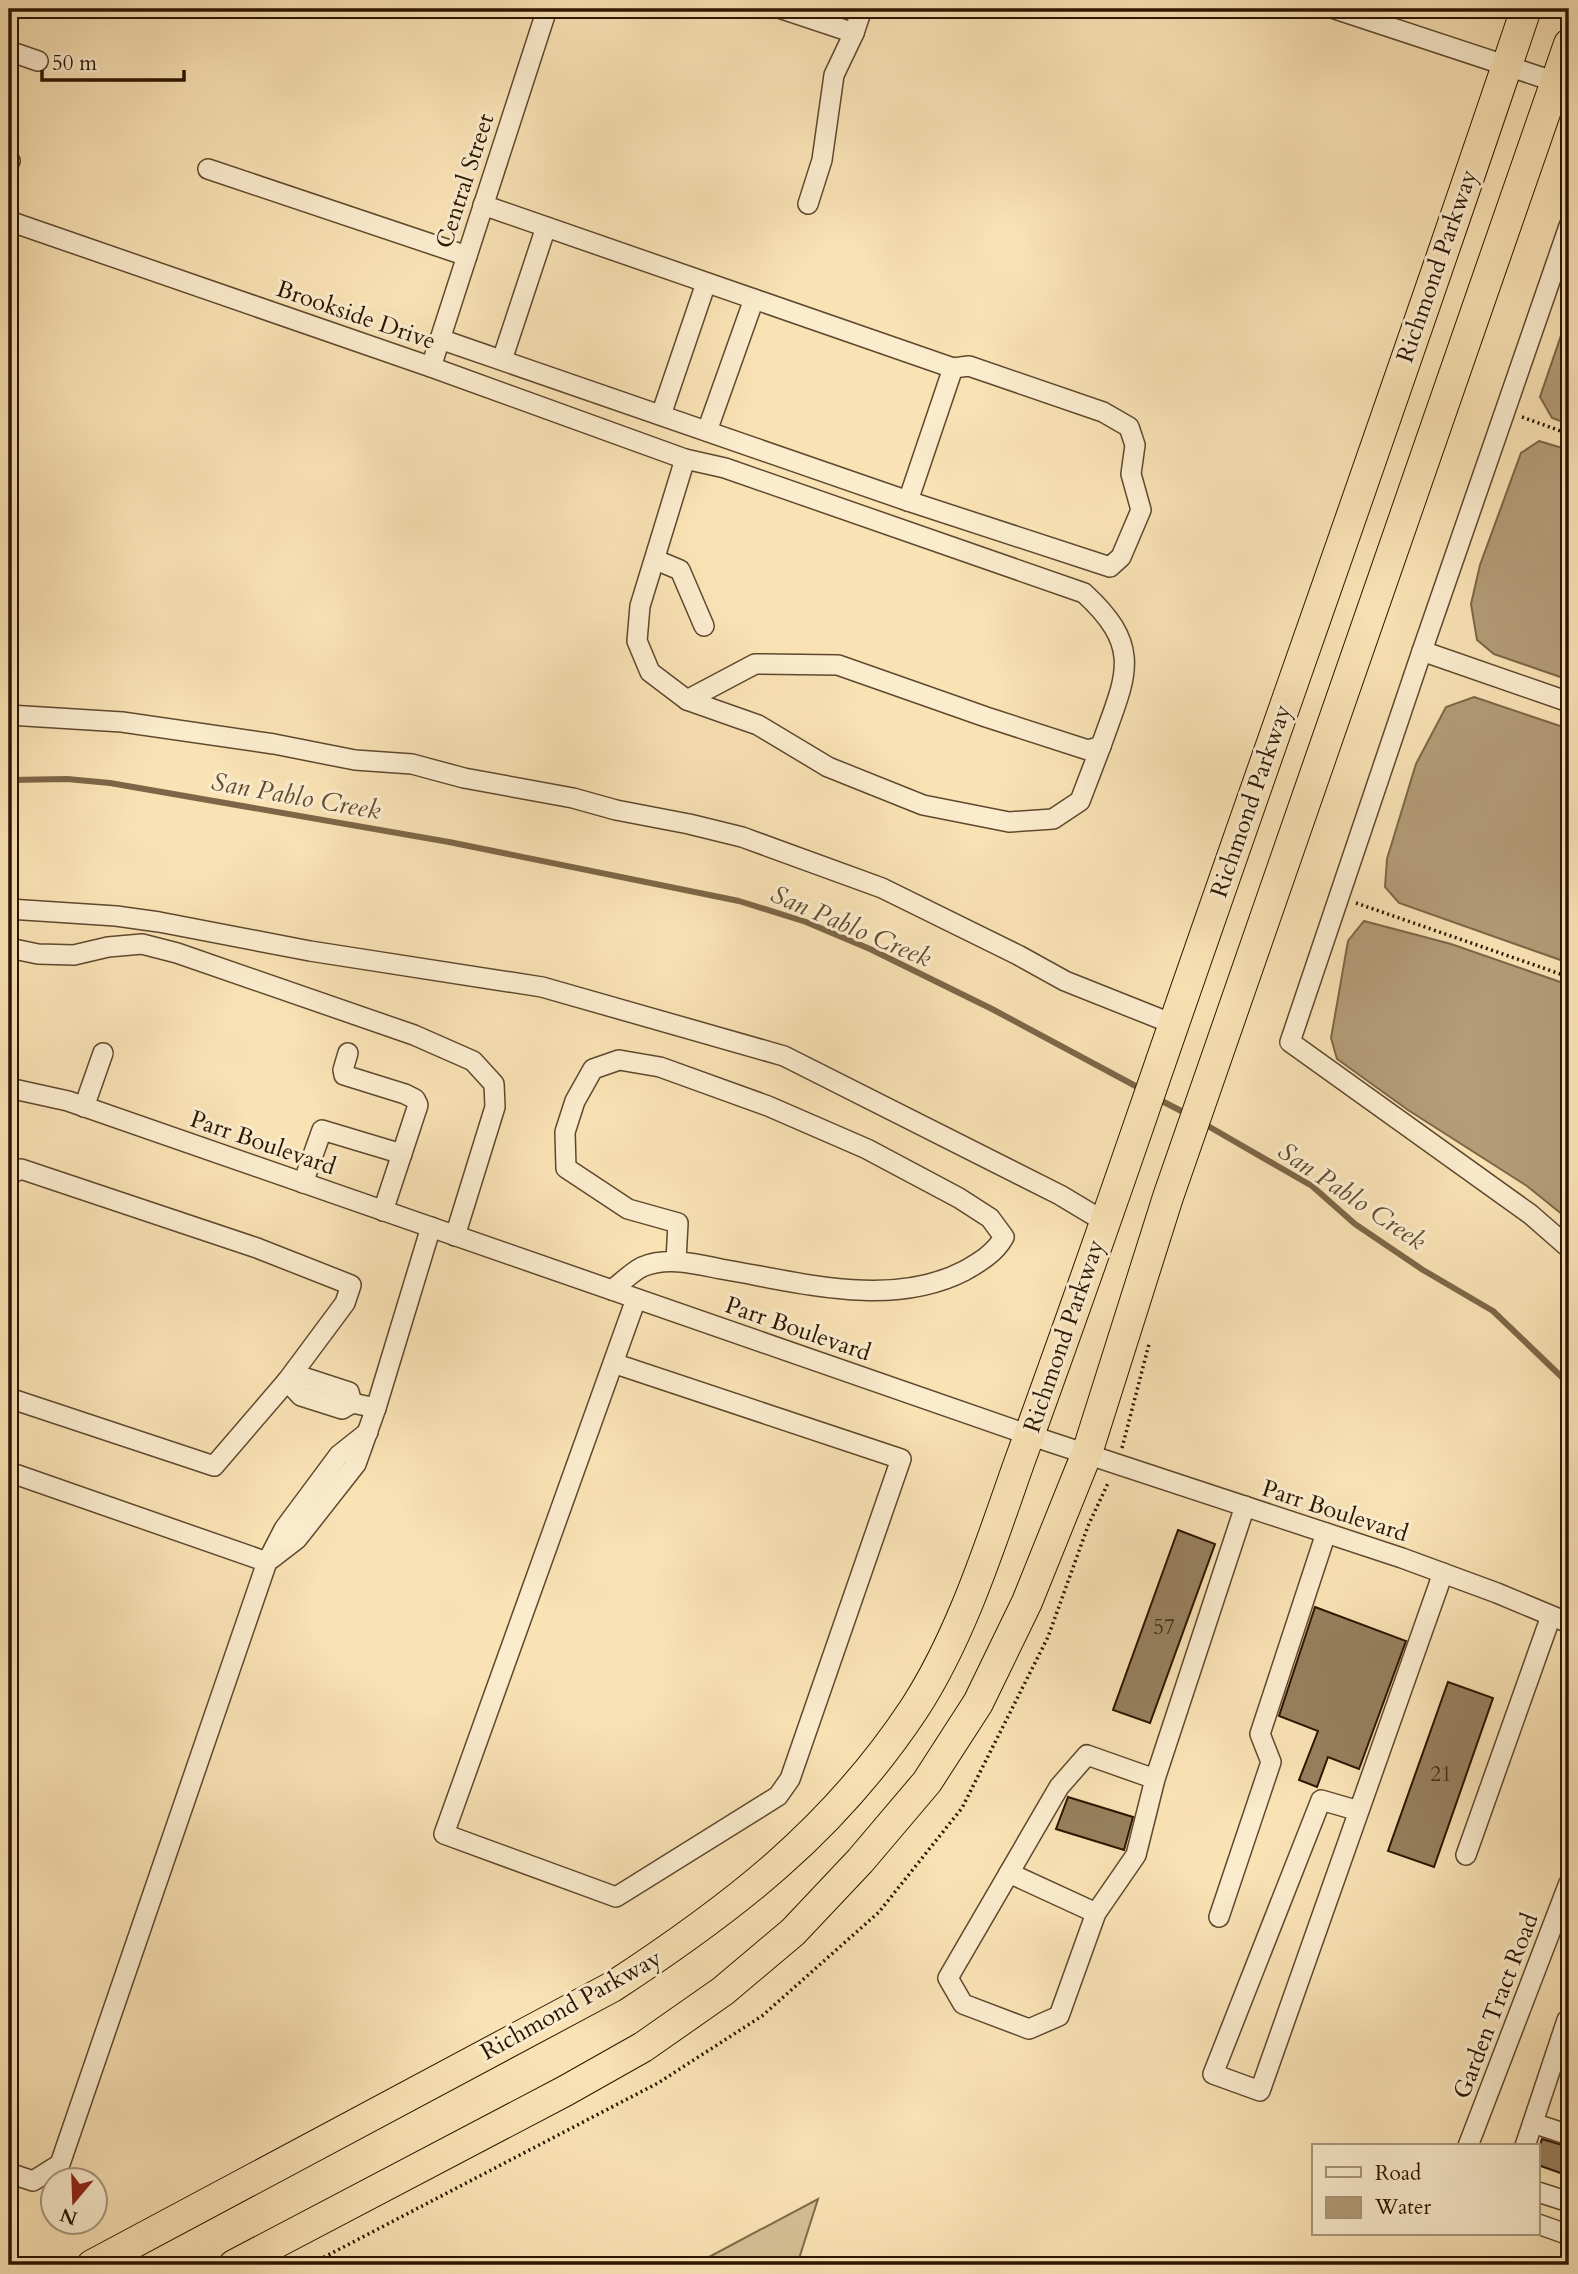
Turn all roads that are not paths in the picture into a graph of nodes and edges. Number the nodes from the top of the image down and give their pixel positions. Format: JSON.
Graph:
{"nodes":[{"id":1,"x":547,"y":9,"type":"edge"},
{"id":2,"x":782,"y":9,"type":"edge"},
{"id":3,"x":862,"y":9,"type":"edge"},
{"id":4,"x":1335,"y":9,"type":"edge"},
{"id":5,"x":1526,"y":9,"type":"edge"},
{"id":6,"x":854,"y":33,"type":"junction"},
{"id":7,"x":1569,"y":44,"type":"edge"},
{"id":8,"x":9,"y":51,"type":"edge"},
{"id":9,"x":38,"y":61,"type":"dead end"},
{"id":10,"x":1507,"y":67,"type":"junction"},
{"id":11,"x":1563,"y":84,"type":"edge"},
{"id":12,"x":208,"y":169,"type":"dead end"},
{"id":13,"x":808,"y":204,"type":"dead end"},
{"id":14,"x":484,"y":205,"type":"junction"},
{"id":15,"x":9,"y":221,"type":"edge"},
{"id":16,"x":1569,"y":226,"type":"edge"},
{"id":17,"x":546,"y":227,"type":"junction"},
{"id":18,"x":467,"y":256,"type":"junction"},
{"id":19,"x":706,"y":283,"type":"junction"},
{"id":20,"x":754,"y":299,"type":"junction"},
{"id":21,"x":440,"y":339,"type":"junction"},
{"id":22,"x":502,"y":360,"type":"junction"},
{"id":23,"x":431,"y":368,"type":"junction"},
{"id":24,"x":953,"y":368,"type":"junction"},
{"id":25,"x":661,"y":415,"type":"junction"},
{"id":26,"x":707,"y":431,"type":"junction"},
{"id":27,"x":685,"y":459,"type":"junction"},
{"id":28,"x":908,"y":501,"type":"junction"},
{"id":29,"x":656,"y":560,"type":"junction"},
{"id":30,"x":704,"y":626,"type":"dead end"},
{"id":31,"x":1422,"y":650,"type":"junction"},
{"id":32,"x":687,"y":700,"type":"junction"},
{"id":33,"x":1569,"y":702,"type":"edge"},
{"id":34,"x":9,"y":715,"type":"edge"},
{"id":35,"x":1101,"y":746,"type":"junction"},
{"id":36,"x":9,"y":908,"type":"edge"},
{"id":37,"x":10,"y":955,"type":"edge"},
{"id":38,"x":1173,"y":1024,"type":"junction"},
{"id":39,"x":103,"y":1053,"type":"dead end"},
{"id":40,"x":348,"y":1053,"type":"dead end"},
{"id":41,"x":9,"y":1088,"type":"edge"},
{"id":42,"x":84,"y":1107,"type":"junction"},
{"id":43,"x":402,"y":1154,"type":"junction"},
{"id":44,"x":9,"y":1175,"type":"edge"},
{"id":45,"x":303,"y":1183,"type":"junction"},
{"id":46,"x":383,"y":1211,"type":"junction"},
{"id":47,"x":1105,"y":1222,"type":"junction"},
{"id":48,"x":431,"y":1227,"type":"junction"},
{"id":49,"x":455,"y":1236,"type":"junction"},
{"id":50,"x":1569,"y":1248,"type":"edge"},
{"id":51,"x":676,"y":1261,"type":"junction"},
{"id":52,"x":612,"y":1290,"type":"junction"},
{"id":53,"x":636,"y":1298,"type":"junction"},
{"id":54,"x":613,"y":1363,"type":"junction"},
{"id":55,"x":286,"y":1381,"type":"junction"},
{"id":56,"x":9,"y":1398,"type":"edge"},
{"id":57,"x":376,"y":1408,"type":"junction"},
{"id":58,"x":1029,"y":1435,"type":"junction"},
{"id":59,"x":1087,"y":1453,"type":"junction"},
{"id":60,"x":9,"y":1472,"type":"edge"},
{"id":61,"x":1245,"y":1506,"type":"junction"},
{"id":62,"x":1326,"y":1533,"type":"junction"},
{"id":63,"x":267,"y":1562,"type":"junction"},
{"id":64,"x":1443,"y":1573,"type":"junction"},
{"id":65,"x":1551,"y":1616,"type":"junction"},
{"id":66,"x":1569,"y":1623,"type":"edge"},
{"id":67,"x":1155,"y":1779,"type":"junction"},
{"id":68,"x":1359,"y":1811,"type":"junction"},
{"id":69,"x":1466,"y":1854,"type":"dead end"},
{"id":70,"x":1009,"y":1873,"type":"junction"},
{"id":71,"x":1569,"y":1883,"type":"edge"},
{"id":72,"x":1096,"y":1913,"type":"junction"},
{"id":73,"x":1219,"y":1917,"type":"dead end"},
{"id":74,"x":1569,"y":2021,"type":"edge"},
{"id":75,"x":1533,"y":2123,"type":"junction"},
{"id":76,"x":1569,"y":2135,"type":"edge"},
{"id":77,"x":1469,"y":2144,"type":"edge"},
{"id":78,"x":1526,"y":2144,"type":"edge"},
{"id":79,"x":9,"y":2173,"type":"edge"},
{"id":80,"x":1540,"y":2193,"type":"edge"},
{"id":81,"x":1569,"y":2202,"type":"edge"},
{"id":82,"x":1540,"y":2225,"type":"edge"},
{"id":83,"x":1569,"y":2235,"type":"edge"},
{"id":84,"x":92,"y":2265,"type":"edge"},
{"id":85,"x":234,"y":2265,"type":"edge"}],
"edges":[{"from":1,"to":14,"type":"street","name":"Central Street"},
{"from":2,"to":6,"type":"street"},
{"from":3,"to":6,"type":"street"},
{"from":4,"to":10,"type":"street"},
{"from":5,"to":10,"type":"highway","name":"Richmond Parkway"},
{"from":6,"to":13,"type":"street"},
{"from":7,"to":11,"type":"highway"},
{"from":8,"to":9,"type":"street"},
{"from":10,"to":11,"type":"street"},
{"from":10,"to":38,"type":"highway","name":"Richmond Parkway"},
{"from":11,"to":59,"type":"highway"},
{"from":12,"to":18,"type":"street"},
{"from":14,"to":17,"type":"street"},
{"from":14,"to":18,"type":"street","name":"Central Street"},
{"from":15,"to":23,"type":"street","name":"Brookside Drive"},
{"from":16,"to":31,"type":"street"},
{"from":17,"to":19,"type":"street"},
{"from":17,"to":22,"type":"street"},
{"from":18,"to":21,"type":"street","name":"Central Street"},
{"from":19,"to":20,"type":"street"},
{"from":19,"to":25,"type":"street"},
{"from":20,"to":24,"type":"street"},
{"from":20,"to":26,"type":"street"},
{"from":21,"to":22,"type":"street"},
{"from":21,"to":23,"type":"street","name":"Central Street"},
{"from":22,"to":25,"type":"street"},
{"from":23,"to":27,"type":"street","name":"Brookside Drive"},
{"from":24,"to":28,"type":"street"},
{"from":24,"to":28,"type":"street"},
{"from":25,"to":26,"type":"street"},
{"from":26,"to":28,"type":"street"},
{"from":27,"to":29,"type":"street","name":"Brookside Drive"},
{"from":27,"to":35,"type":"street","name":"Brookside Drive"},
{"from":29,"to":30,"type":"street"},
{"from":29,"to":32,"type":"street","name":"Brookside Drive"},
{"from":31,"to":33,"type":"street"},
{"from":31,"to":50,"type":"street"},
{"from":32,"to":35,"type":"street"},
{"from":32,"to":35,"type":"street","name":"Brookside Drive"},
{"from":34,"to":38,"type":"street"},
{"from":36,"to":47,"type":"street"},
{"from":37,"to":49,"type":"street"},
{"from":38,"to":47,"type":"highway","name":"Richmond Parkway"},
{"from":39,"to":42,"type":"street"},
{"from":40,"to":43,"type":"street"},
{"from":41,"to":42,"type":"street","name":"Parr Boulevard"},
{"from":42,"to":45,"type":"street","name":"Parr Boulevard"},
{"from":43,"to":45,"type":"street"},
{"from":43,"to":46,"type":"street"},
{"from":44,"to":55,"type":"street"},
{"from":45,"to":46,"type":"street","name":"Parr Boulevard"},
{"from":46,"to":48,"type":"street","name":"Parr Boulevard"},
{"from":47,"to":58,"type":"highway","name":"Richmond Parkway"},
{"from":48,"to":49,"type":"street","name":"Parr Boulevard"},
{"from":48,"to":57,"type":"street"},
{"from":49,"to":52,"type":"street","name":"Parr Boulevard"},
{"from":51,"to":51,"type":"street"},
{"from":51,"to":52,"type":"street"},
{"from":52,"to":53,"type":"street","name":"Parr Boulevard"},
{"from":53,"to":54,"type":"street"},
{"from":53,"to":58,"type":"street","name":"Parr Boulevard"},
{"from":54,"to":54,"type":"street"},
{"from":55,"to":56,"type":"street"},
{"from":55,"to":57,"type":"street"},
{"from":57,"to":63,"type":"street"},
{"from":58,"to":59,"type":"street","name":"Parr Boulevard"},
{"from":58,"to":84,"type":"highway","name":"Richmond Parkway"},
{"from":59,"to":61,"type":"street","name":"Parr Boulevard"},
{"from":59,"to":85,"type":"highway"},
{"from":60,"to":63,"type":"street"},
{"from":61,"to":62,"type":"street","name":"Parr Boulevard"},
{"from":61,"to":67,"type":"street"},
{"from":62,"to":64,"type":"street","name":"Parr Boulevard"},
{"from":62,"to":73,"type":"street"},
{"from":63,"to":79,"type":"street"},
{"from":64,"to":65,"type":"street","name":"Parr Boulevard"},
{"from":64,"to":68,"type":"street"},
{"from":65,"to":66,"type":"street","name":"Parr Boulevard"},
{"from":65,"to":69,"type":"street"},
{"from":67,"to":70,"type":"street"},
{"from":67,"to":72,"type":"street"},
{"from":68,"to":68,"type":"street"},
{"from":70,"to":72,"type":"street"},
{"from":70,"to":72,"type":"street"},
{"from":71,"to":77,"type":"street","name":"Garden Tract Road"},
{"from":74,"to":75,"type":"street"},
{"from":75,"to":76,"type":"street"},
{"from":75,"to":78,"type":"street"},
{"from":80,"to":81,"type":"street"},
{"from":82,"to":83,"type":"street"}]}
